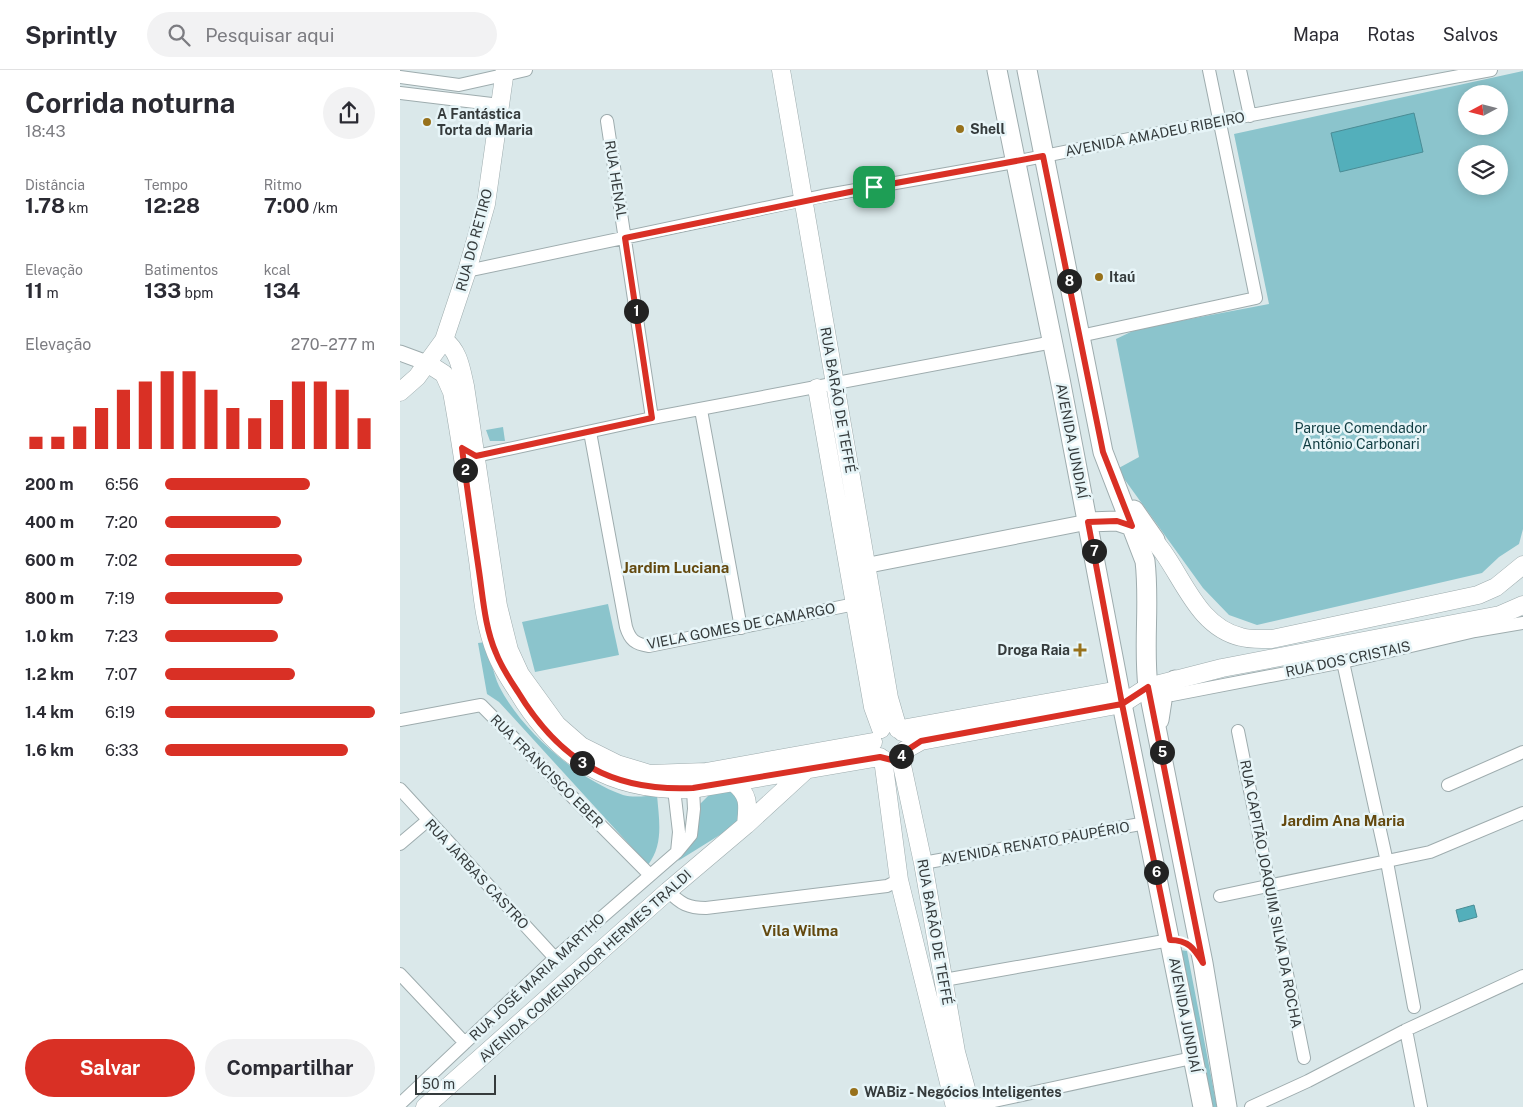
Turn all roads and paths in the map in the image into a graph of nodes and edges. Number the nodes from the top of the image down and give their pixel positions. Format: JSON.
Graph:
{"nodes":[{"id":1,"x":526,"y":70,"type":"edge"},
{"id":2,"x":781,"y":70,"type":"edge"},
{"id":3,"x":997,"y":70,"type":"edge"},
{"id":4,"x":1026,"y":70,"type":"edge"},
{"id":5,"x":1208,"y":70,"type":"edge"},
{"id":6,"x":1240,"y":70,"type":"edge"},
{"id":7,"x":1491,"y":70,"type":"edge"},
{"id":8,"x":504,"y":72,"type":"edge"},
{"id":9,"x":400,"y":78,"type":"edge"},
{"id":10,"x":400,"y":93,"type":"edge"},
{"id":11,"x":500,"y":105,"type":"junction"},
{"id":12,"x":1250,"y":116,"type":"junction"},
{"id":13,"x":1219,"y":120,"type":"junction"},
{"id":14,"x":608,"y":121,"type":"dead end"},
{"id":15,"x":1043,"y":156,"type":"junction"},
{"id":16,"x":1014,"y":162,"type":"junction"},
{"id":17,"x":804,"y":200,"type":"junction"},
{"id":18,"x":625,"y":238,"type":"junction"},
{"id":19,"x":467,"y":271,"type":"junction"},
{"id":20,"x":1080,"y":336,"type":"junction"},
{"id":21,"x":444,"y":340,"type":"junction"},
{"id":22,"x":1053,"y":342,"type":"junction"},
{"id":23,"x":400,"y":353,"type":"edge"},
{"id":24,"x":427,"y":363,"type":"junction"},
{"id":25,"x":835,"y":384,"type":"junction"},
{"id":26,"x":817,"y":388,"type":"junction"},
{"id":27,"x":400,"y":392,"type":"edge"},
{"id":28,"x":820,"y":406,"type":"junction"},
{"id":29,"x":701,"y":410,"type":"junction"},
{"id":30,"x":652,"y":418,"type":"junction"},
{"id":31,"x":840,"y":418,"type":"junction"},
{"id":32,"x":590,"y":432,"type":"junction"},
{"id":33,"x":469,"y":452,"type":"junction"},
{"id":34,"x":1111,"y":475,"type":"junction"},
{"id":35,"x":1088,"y":522,"type":"junction"},
{"id":36,"x":1132,"y":526,"type":"junction"},
{"id":37,"x":1155,"y":540,"type":"junction"},
{"id":38,"x":866,"y":565,"type":"junction"},
{"id":39,"x":849,"y":570,"type":"junction"},
{"id":40,"x":1521,"y":571,"type":"edge"},
{"id":41,"x":855,"y":604,"type":"junction"},
{"id":42,"x":1523,"y":605,"type":"edge"},
{"id":43,"x":1523,"y":623,"type":"edge"},
{"id":44,"x":742,"y":628,"type":"junction"},
{"id":45,"x":1343,"y":662,"type":"junction"},
{"id":46,"x":1224,"y":676,"type":"junction"},
{"id":47,"x":1148,"y":687,"type":"junction"},
{"id":48,"x":1174,"y":688,"type":"junction"},
{"id":49,"x":1120,"y":697,"type":"junction"},
{"id":50,"x":400,"y":720,"type":"edge"},
{"id":51,"x":1158,"y":728,"type":"junction"},
{"id":52,"x":1238,"y":731,"type":"dead end"},
{"id":53,"x":890,"y":744,"type":"junction"},
{"id":54,"x":1523,"y":752,"type":"edge"},
{"id":55,"x":807,"y":769,"type":"junction"},
{"id":56,"x":733,"y":782,"type":"junction"},
{"id":57,"x":1448,"y":785,"type":"dead end"},
{"id":58,"x":693,"y":788,"type":"junction"},
{"id":59,"x":400,"y":789,"type":"edge"},
{"id":60,"x":674,"y":789,"type":"junction"},
{"id":61,"x":1523,"y":814,"type":"edge"},
{"id":62,"x":427,"y":820,"type":"junction"},
{"id":63,"x":1146,"y":823,"type":"junction"},
{"id":64,"x":746,"y":825,"type":"junction"},
{"id":65,"x":400,"y":844,"type":"edge"},
{"id":66,"x":677,"y":852,"type":"junction"},
{"id":67,"x":1387,"y":862,"type":"junction"},
{"id":68,"x":923,"y":863,"type":"junction"},
{"id":69,"x":650,"y":875,"type":"junction"},
{"id":70,"x":899,"y":880,"type":"junction"},
{"id":71,"x":1270,"y":887,"type":"junction"},
{"id":72,"x":668,"y":890,"type":"junction"},
{"id":73,"x":1220,"y":896,"type":"dead end"},
{"id":74,"x":1170,"y":940,"type":"junction"},
{"id":75,"x":555,"y":958,"type":"junction"},
{"id":76,"x":1203,"y":963,"type":"junction"},
{"id":77,"x":400,"y":974,"type":"edge"},
{"id":78,"x":1523,"y":976,"type":"edge"},
{"id":79,"x":944,"y":980,"type":"junction"},
{"id":80,"x":926,"y":991,"type":"junction"},
{"id":81,"x":1414,"y":1006,"type":"dead end"},
{"id":82,"x":1406,"y":1030,"type":"junction"},
{"id":83,"x":465,"y":1043,"type":"junction"},
{"id":84,"x":1192,"y":1058,"type":"junction"},
{"id":85,"x":1304,"y":1058,"type":"dead end"},
{"id":86,"x":400,"y":1104,"type":"edge"},
{"id":87,"x":425,"y":1107,"type":"edge"},
{"id":88,"x":965,"y":1107,"type":"edge"},
{"id":89,"x":1203,"y":1107,"type":"edge"},
{"id":90,"x":1227,"y":1107,"type":"edge"},
{"id":91,"x":1251,"y":1107,"type":"edge"},
{"id":92,"x":1421,"y":1107,"type":"edge"}],
"edges":[{"from":1,"to":8,"type":"street"},
{"from":2,"to":17,"type":"main road","name":"RUA BARÃO DE TEFFÉ"},
{"from":3,"to":16,"type":"main road","name":"AVENIDA JUNDIAÍ"},
{"from":4,"to":15,"type":"main road","name":"AVENIDA JUNDIAÍ"},
{"from":5,"to":13,"type":"street"},
{"from":6,"to":12,"type":"street"},
{"from":7,"to":12,"type":"street","name":"AVENIDA AMADEU RIBEIRO"},
{"from":8,"to":9,"type":"street"},
{"from":8,"to":11,"type":"main road","name":"RUA DO RETIRO"},
{"from":10,"to":11,"type":"street"},
{"from":11,"to":19,"type":"main road","name":"RUA DO RETIRO"},
{"from":12,"to":13,"type":"street","name":"AVENIDA AMADEU RIBEIRO"},
{"from":13,"to":15,"type":"street","name":"AVENIDA AMADEU RIBEIRO"},
{"from":13,"to":20,"type":"street"},
{"from":14,"to":18,"type":"street","name":"RUA HENAL"},
{"from":15,"to":16,"type":"street","name":"AVENIDA AMADEU RIBEIRO"},
{"from":15,"to":20,"type":"main road","name":"AVENIDA JUNDIAÍ"},
{"from":16,"to":17,"type":"street","name":"AVENIDA AMADEU RIBEIRO"},
{"from":16,"to":22,"type":"main road","name":"AVENIDA JUNDIAÍ"},
{"from":17,"to":18,"type":"street","name":"AVENIDA AMADEU RIBEIRO"},
{"from":17,"to":25,"type":"main road","name":"RUA BARÃO DE TEFFÉ"},
{"from":18,"to":19,"type":"street","name":"AVENIDA AMADEU RIBEIRO"},
{"from":18,"to":30,"type":"street","name":"RUA HENAL"},
{"from":19,"to":21,"type":"main road","name":"RUA DO RETIRO"},
{"from":20,"to":34,"type":"main road","name":"AVENIDA JUNDIAÍ"},
{"from":21,"to":24,"type":"main road","name":"RUA DO RETIRO"},
{"from":21,"to":33,"type":"main road"},
{"from":22,"to":25,"type":"street"},
{"from":22,"to":35,"type":"main road","name":"AVENIDA JUNDIAÍ"},
{"from":23,"to":24,"type":"street"},
{"from":24,"to":27,"type":"main road","name":"RUA DO RETIRO"},
{"from":24,"to":33,"type":"main road"},
{"from":25,"to":26,"type":"street"},
{"from":25,"to":31,"type":"main road","name":"RUA BARÃO DE TEFFÉ"},
{"from":26,"to":28,"type":"main road","name":"RUA BARÃO DE TEFFÉ"},
{"from":26,"to":29,"type":"street"},
{"from":28,"to":31,"type":"main road"},
{"from":28,"to":39,"type":"main road","name":"RUA BARÃO DE TEFFÉ"},
{"from":29,"to":30,"type":"street"},
{"from":29,"to":44,"type":"street"},
{"from":30,"to":32,"type":"street"},
{"from":31,"to":38,"type":"main road","name":"RUA BARÃO DE TEFFÉ"},
{"from":32,"to":33,"type":"street"},
{"from":32,"to":44,"type":"street","name":"VIELA GOMES DE CAMARGO"},
{"from":33,"to":53,"type":"main road"},
{"from":33,"to":60,"type":"main road"},
{"from":34,"to":36,"type":"main road","name":"AVENIDA JUNDIAÍ"},
{"from":34,"to":37,"type":"main road"},
{"from":35,"to":36,"type":"main road"},
{"from":35,"to":38,"type":"street"},
{"from":35,"to":49,"type":"main road","name":"AVENIDA JUNDIAÍ"},
{"from":36,"to":37,"type":"main road"},
{"from":36,"to":47,"type":"main road","name":"AVENIDA JUNDIAÍ"},
{"from":37,"to":40,"type":"main road"},
{"from":38,"to":39,"type":"street"},
{"from":38,"to":53,"type":"main road","name":"RUA BARÃO DE TEFFÉ"},
{"from":39,"to":41,"type":"main road","name":"RUA BARÃO DE TEFFÉ"},
{"from":41,"to":44,"type":"street","name":"VIELA GOMES DE CAMARGO"},
{"from":41,"to":53,"type":"main road","name":"RUA BARÃO DE TEFFÉ"},
{"from":42,"to":46,"type":"main road"},
{"from":43,"to":45,"type":"street","name":"RUA DOS CRISTAIS"},
{"from":45,"to":46,"type":"street","name":"RUA DOS CRISTAIS"},
{"from":45,"to":67,"type":"street"},
{"from":46,"to":48,"type":"main road"},
{"from":47,"to":48,"type":"main road"},
{"from":47,"to":49,"type":"main road"},
{"from":47,"to":51,"type":"main road","name":"AVENIDA JUNDIAÍ"},
{"from":48,"to":51,"type":"main road"},
{"from":49,"to":53,"type":"main road"},
{"from":49,"to":63,"type":"main road","name":"AVENIDA JUNDIAÍ"},
{"from":50,"to":69,"type":"street","name":"RUA FRANCISCO EBER"},
{"from":51,"to":76,"type":"main road","name":"AVENIDA JUNDIAÍ"},
{"from":52,"to":71,"type":"street","name":"RUA CAPITÃO JOAQUIM SILVA DA ROCHA"},
{"from":53,"to":55,"type":"main road"},
{"from":53,"to":68,"type":"main road","name":"RUA BARÃO DE TEFFÉ"},
{"from":53,"to":70,"type":"main road","name":"RUA BARÃO DE TEFFÉ"},
{"from":54,"to":57,"type":"street"},
{"from":55,"to":56,"type":"main road"},
{"from":55,"to":64,"type":"main road","name":"AVENIDA COMENDADOR HERMES TRALDI"},
{"from":56,"to":58,"type":"main road"},
{"from":56,"to":64,"type":"main road"},
{"from":58,"to":60,"type":"main road"},
{"from":58,"to":66,"type":"street","name":"RUA JOSÉ MARIA MARTHO"},
{"from":59,"to":62,"type":"street","name":"RUA JARBAS CASTRO"},
{"from":60,"to":66,"type":"street"},
{"from":61,"to":67,"type":"street"},
{"from":62,"to":65,"type":"street"},
{"from":62,"to":75,"type":"street","name":"RUA JARBAS CASTRO"},
{"from":63,"to":68,"type":"street","name":"AVENIDA RENATO PAUPÉRIO"},
{"from":63,"to":74,"type":"main road","name":"AVENIDA JUNDIAÍ"},
{"from":64,"to":72,"type":"main road","name":"AVENIDA COMENDADOR HERMES TRALDI"},
{"from":66,"to":69,"type":"street","name":"RUA JOSÉ MARIA MARTHO"},
{"from":67,"to":71,"type":"street"},
{"from":67,"to":81,"type":"street"},
{"from":68,"to":70,"type":"main road"},
{"from":68,"to":79,"type":"main road","name":"RUA BARÃO DE TEFFÉ"},
{"from":69,"to":75,"type":"street","name":"RUA JOSÉ MARIA MARTHO"},
{"from":70,"to":72,"type":"street"},
{"from":70,"to":80,"type":"main road","name":"RUA BARÃO DE TEFFÉ"},
{"from":71,"to":73,"type":"street"},
{"from":71,"to":85,"type":"street","name":"RUA CAPITÃO JOAQUIM SILVA DA ROCHA"},
{"from":72,"to":87,"type":"main road","name":"AVENIDA COMENDADOR HERMES TRALDI"},
{"from":74,"to":76,"type":"main road"},
{"from":74,"to":79,"type":"street"},
{"from":74,"to":84,"type":"main road","name":"AVENIDA JUNDIAÍ"},
{"from":75,"to":83,"type":"street","name":"RUA JOSÉ MARIA MARTHO"},
{"from":76,"to":90,"type":"main road","name":"AVENIDA JUNDIAÍ"},
{"from":77,"to":83,"type":"street"},
{"from":78,"to":82,"type":"street"},
{"from":79,"to":80,"type":"main road"},
{"from":79,"to":88,"type":"main road","name":"RUA BARÃO DE TEFFÉ"},
{"from":80,"to":88,"type":"main road","name":"RUA BARÃO DE TEFFÉ"},
{"from":82,"to":91,"type":"street"},
{"from":82,"to":92,"type":"street"},
{"from":83,"to":86,"type":"street","name":"RUA JOSÉ MARIA MARTHO"},
{"from":84,"to":88,"type":"street"},
{"from":84,"to":89,"type":"main road","name":"AVENIDA JUNDIAÍ"}]}
